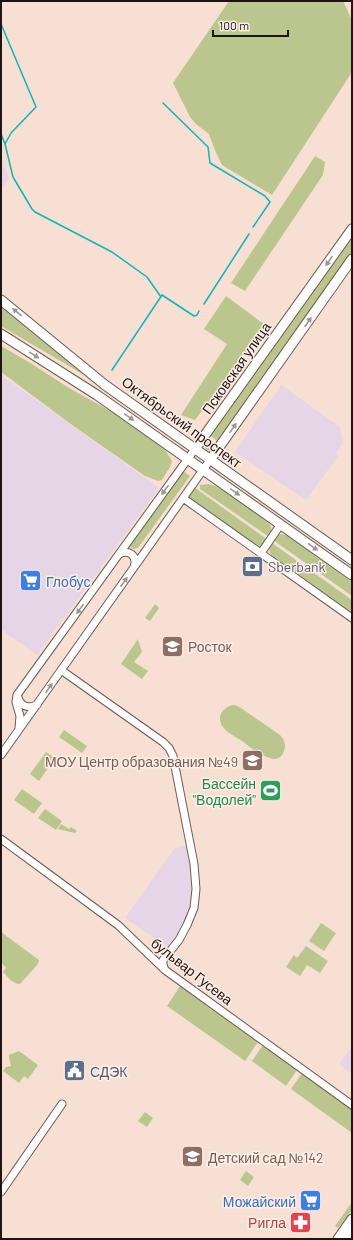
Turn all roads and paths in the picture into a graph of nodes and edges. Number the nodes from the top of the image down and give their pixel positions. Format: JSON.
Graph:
{"nodes":[{"id":1,"x":352,"y":229,"type":"edge"},
{"id":2,"x":352,"y":259,"type":"edge"},
{"id":3,"x":1,"y":300,"type":"edge"},
{"id":4,"x":1,"y":334,"type":"edge"},
{"id":5,"x":195,"y":449,"type":"junction"},
{"id":6,"x":188,"y":459,"type":"junction"},
{"id":7,"x":210,"y":460,"type":"junction"},
{"id":8,"x":203,"y":470,"type":"junction"},
{"id":9,"x":183,"y":498,"type":"junction"},
{"id":10,"x":281,"y":524,"type":"junction"},
{"id":11,"x":128,"y":542,"type":"junction"},
{"id":12,"x":145,"y":551,"type":"junction"},
{"id":13,"x":261,"y":553,"type":"junction"},
{"id":14,"x":119,"y":554,"type":"junction"},
{"id":15,"x":352,"y":560,"type":"edge"},
{"id":16,"x":134,"y":567,"type":"junction"},
{"id":17,"x":352,"y":575,"type":"edge"},
{"id":18,"x":352,"y":618,"type":"edge"},
{"id":19,"x":61,"y":670,"type":"junction"},
{"id":20,"x":18,"y":695,"type":"junction"},
{"id":21,"x":37,"y":705,"type":"junction"},
{"id":22,"x":18,"y":731,"type":"junction"},
{"id":23,"x":1,"y":755,"type":"edge"},
{"id":24,"x":1,"y":839,"type":"edge"},
{"id":25,"x":165,"y":970,"type":"junction"},
{"id":26,"x":62,"y":1104,"type":"dead end"},
{"id":27,"x":352,"y":1105,"type":"edge"},
{"id":28,"x":1,"y":1192,"type":"edge"},
{"id":29,"x":352,"y":1218,"type":"edge"},
{"id":30,"x":352,"y":1232,"type":"edge"},
{"id":31,"x":338,"y":1239,"type":"edge"},
{"id":32,"x":347,"y":1239,"type":"edge"}],
"edges":[{"from":1,"to":5,"type":"main road","name":"Псковская улица","one_way":true},
{"from":7,"to":2,"type":"main road","one_way":true},
{"from":5,"to":3,"type":"main road","name":"Октябрьский проспект","one_way":true},
{"from":4,"to":6,"type":"main road","name":"Октябрьский проспект","one_way":true},
{"from":5,"to":6,"type":"street","name":"Псковская улица"},
{"from":5,"to":7,"type":"main road","name":"Октябрьский проспект"},
{"from":6,"to":8,"type":"main road","name":"Октябрьский проспект"},
{"from":6,"to":11,"type":"street","name":"Псковская улица","one_way":true},
{"from":7,"to":8,"type":"street"},
{"from":7,"to":15,"type":"main road","name":"Октябрьский проспект"},
{"from":8,"to":9,"type":"street"},
{"from":8,"to":10,"type":"main road","name":"Октябрьский проспект","one_way":true},
{"from":9,"to":12,"type":"street"},
{"from":9,"to":13,"type":"street"},
{"from":10,"to":13,"type":"street"},
{"from":10,"to":17,"type":"main road","name":"Октябрьский проспект","one_way":true},
{"from":11,"to":12,"type":"street"},
{"from":11,"to":14,"type":"street","name":"Псковская улица"},
{"from":12,"to":16,"type":"street"},
{"from":13,"to":18,"type":"street"},
{"from":14,"to":16,"type":"street"},
{"from":14,"to":20,"type":"street","name":"Псковская улица","one_way":true},
{"from":19,"to":16,"type":"street","one_way":true},
{"from":21,"to":19,"type":"street","one_way":true},
{"from":19,"to":25,"type":"street"},
{"from":20,"to":21,"type":"street"},
{"from":20,"to":22,"type":"street"},
{"from":21,"to":22,"type":"street"},
{"from":22,"to":23,"type":"street"},
{"from":24,"to":25,"type":"street","name":"бульвар Гусева"},
{"from":25,"to":27,"type":"street","name":"бульвар Гусева"},
{"from":26,"to":28,"type":"street"},
{"from":29,"to":31,"type":"main road"},
{"from":30,"to":32,"type":"main road"}]}
